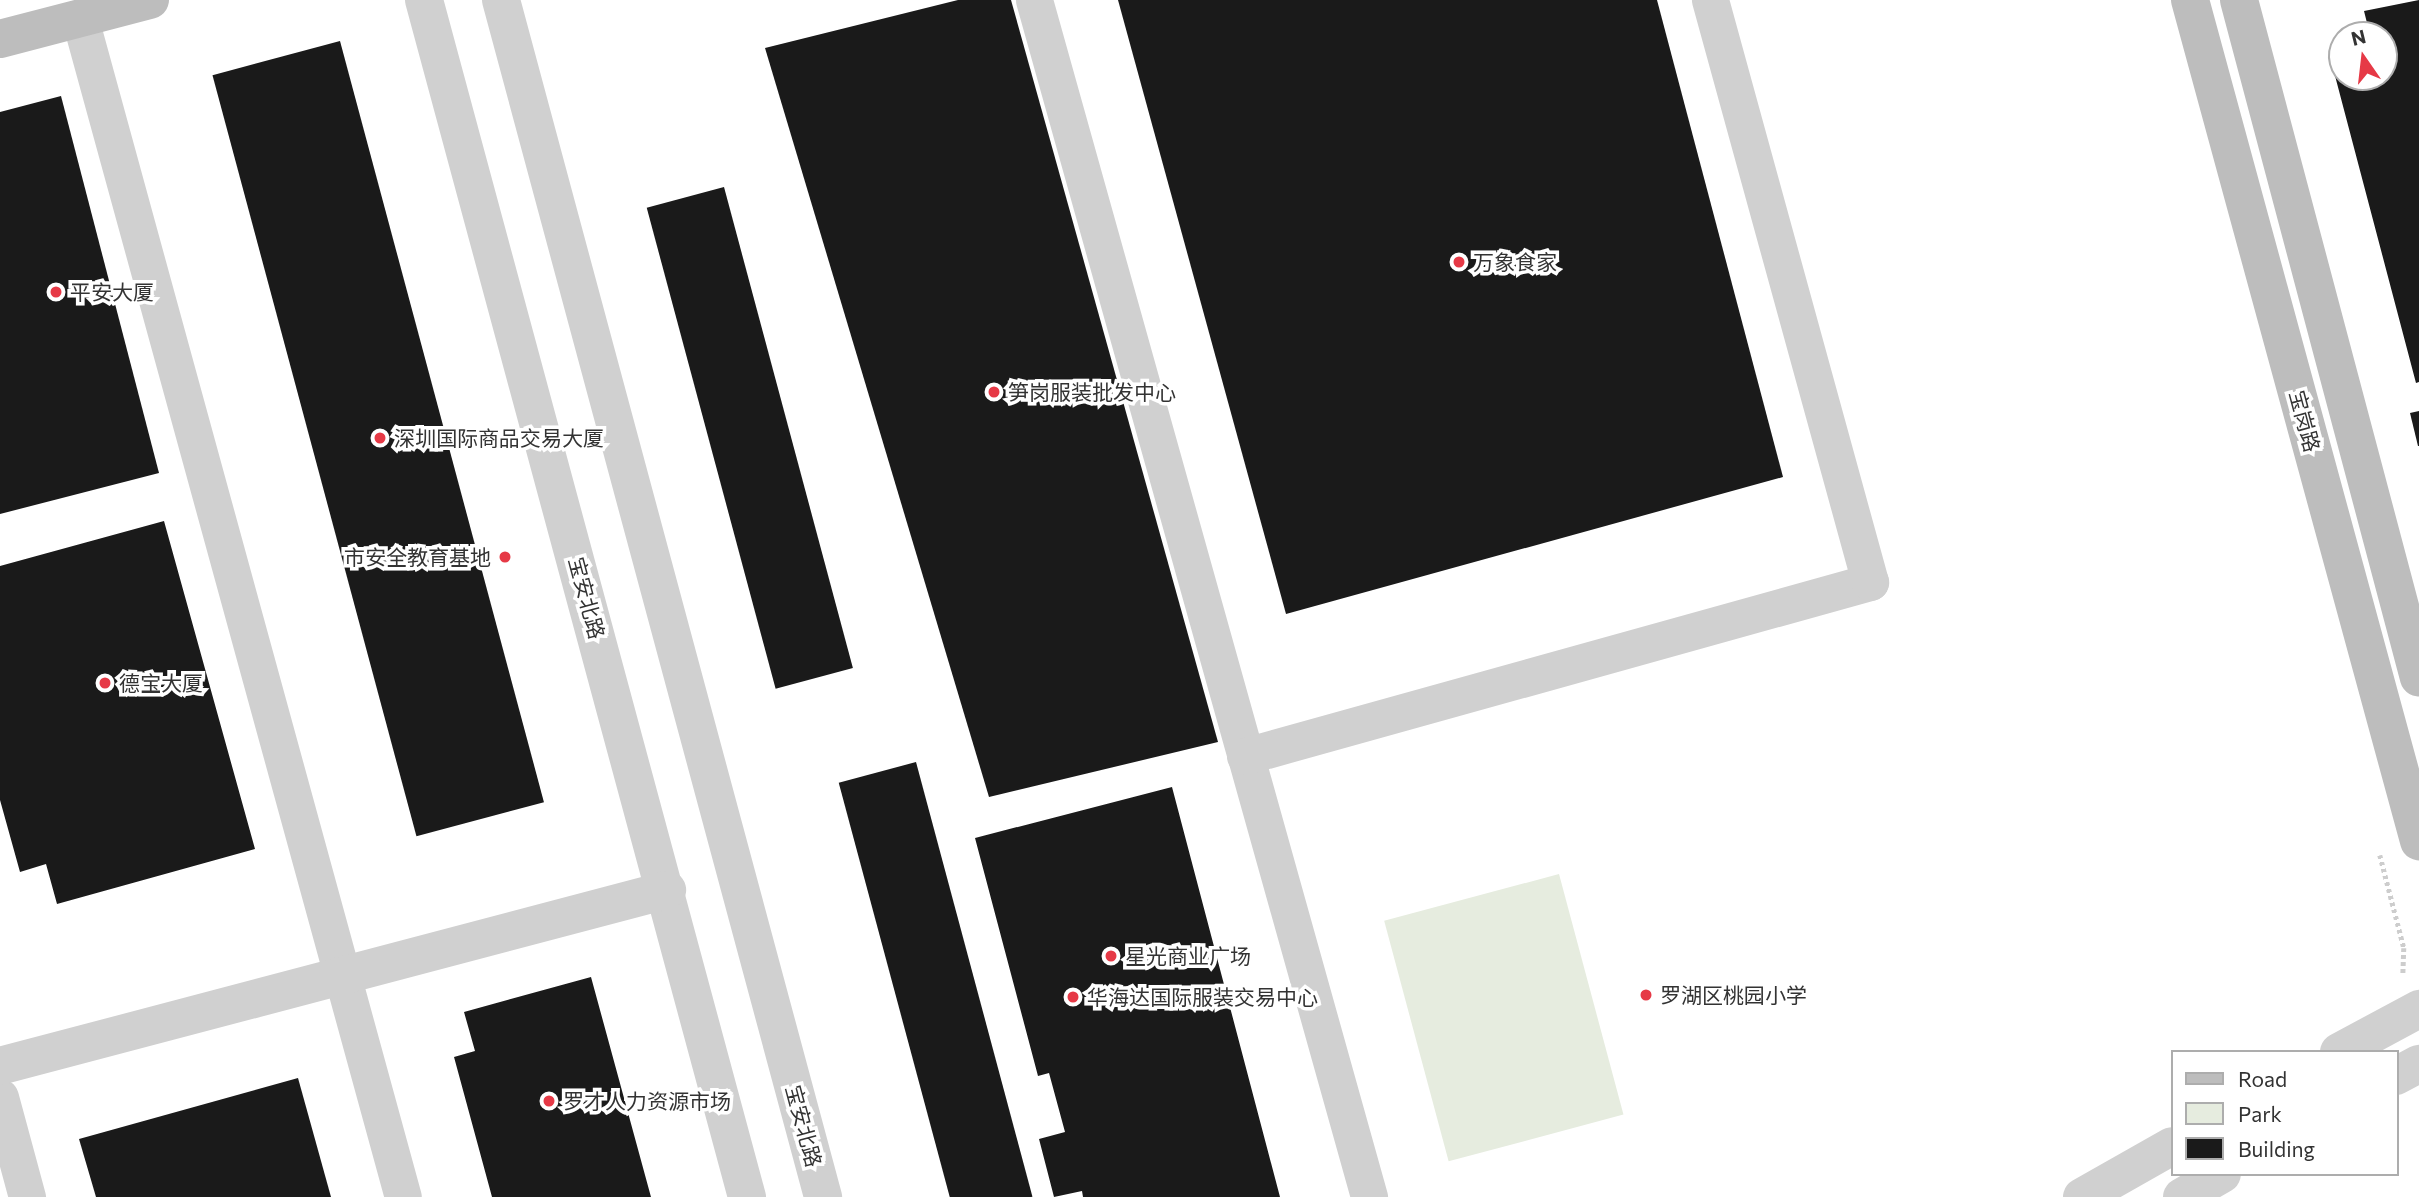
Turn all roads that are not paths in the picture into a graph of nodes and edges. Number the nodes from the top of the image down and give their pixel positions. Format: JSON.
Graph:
{"nodes":[{"id":1,"x":150,"y":0,"type":"edge"},
{"id":2,"x":424,"y":0,"type":"edge"},
{"id":3,"x":501,"y":0,"type":"edge"},
{"id":4,"x":1034,"y":0,"type":"edge"},
{"id":5,"x":1710,"y":0,"type":"edge"},
{"id":6,"x":2190,"y":0,"type":"edge"},
{"id":7,"x":2239,"y":0,"type":"edge"},
{"id":8,"x":80,"y":19,"type":"junction"},
{"id":9,"x":0,"y":39,"type":"edge"},
{"id":10,"x":2419,"y":678,"type":"edge"},
{"id":11,"x":1245,"y":756,"type":"junction"},
{"id":12,"x":2419,"y":841,"type":"edge"},
{"id":13,"x":667,"y":890,"type":"junction"},
{"id":14,"x":344,"y":975,"type":"junction"},
{"id":15,"x":2419,"y":1009,"type":"edge"},
{"id":16,"x":2343,"y":1050,"type":"edge"},
{"id":17,"x":2419,"y":1064,"type":"edge"},
{"id":18,"x":0,"y":1066,"type":"edge"},
{"id":19,"x":2398,"y":1075,"type":"edge"},
{"id":20,"x":0,"y":1097,"type":"edge"},
{"id":21,"x":2170,"y":1147,"type":"edge"},
{"id":22,"x":2219,"y":1176,"type":"edge"},
{"id":23,"x":27,"y":1197,"type":"edge"},
{"id":24,"x":403,"y":1197,"type":"edge"},
{"id":25,"x":747,"y":1197,"type":"edge"},
{"id":26,"x":823,"y":1197,"type":"edge"},
{"id":27,"x":1369,"y":1197,"type":"edge"},
{"id":28,"x":2082,"y":1197,"type":"edge"},
{"id":29,"x":2182,"y":1197,"type":"edge"}],
"edges":[{"from":1,"to":8,"type":"main road"},
{"from":2,"to":13,"type":"street","name":"宝安北路"},
{"from":3,"to":26,"type":"street","name":"宝安北路"},
{"from":4,"to":11,"type":"street"},
{"from":5,"to":11,"type":"street"},
{"from":6,"to":12,"type":"main road","name":"宝岗路"},
{"from":7,"to":10,"type":"main road","name":"宝岗路"},
{"from":8,"to":9,"type":"main road"},
{"from":8,"to":14,"type":"street"},
{"from":11,"to":27,"type":"street"},
{"from":13,"to":14,"type":"street"},
{"from":13,"to":25,"type":"street","name":"宝安北路"},
{"from":14,"to":18,"type":"street"},
{"from":14,"to":24,"type":"street"},
{"from":15,"to":16,"type":"street"},
{"from":17,"to":19,"type":"street"},
{"from":20,"to":23,"type":"street"},
{"from":21,"to":28,"type":"street"},
{"from":22,"to":29,"type":"street"}]}
